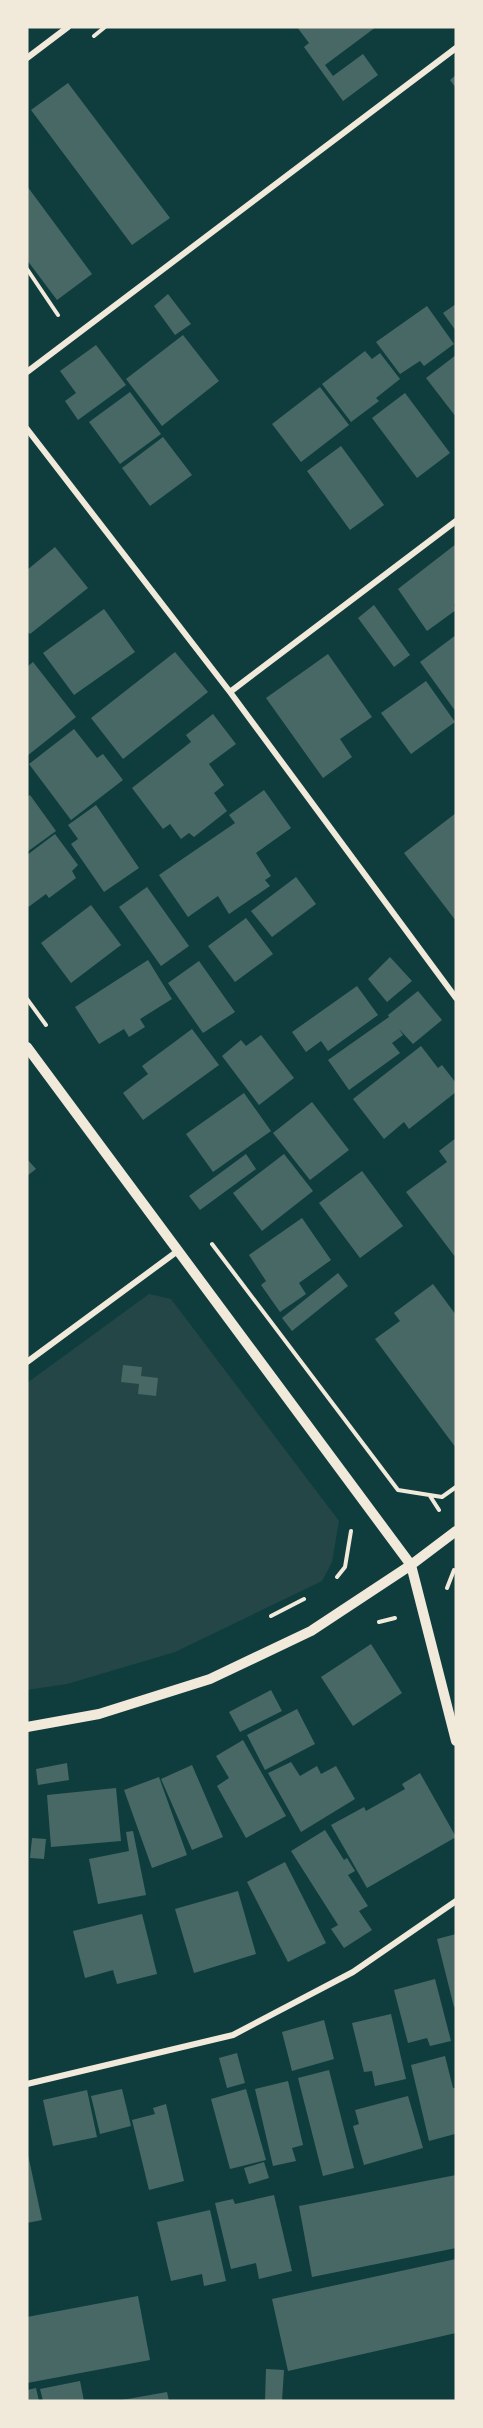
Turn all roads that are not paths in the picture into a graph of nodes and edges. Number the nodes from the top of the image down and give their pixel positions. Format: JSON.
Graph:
{"nodes":[{"id":1,"x":68,"y":27,"type":"edge"},
{"id":2,"x":456,"y":48,"type":"edge"},
{"id":3,"x":27,"y":58,"type":"edge"},
{"id":4,"x":27,"y":372,"type":"edge"},
{"id":5,"x":27,"y":429,"type":"edge"},
{"id":6,"x":456,"y":521,"type":"edge"},
{"id":7,"x":230,"y":692,"type":"junction"},
{"id":8,"x":456,"y":982,"type":"edge"},
{"id":9,"x":448,"y":988,"type":"junction"},
{"id":10,"x":456,"y":998,"type":"edge"},
{"id":11,"x":27,"y":1047,"type":"edge"},
{"id":12,"x":179,"y":1250,"type":"junction"},
{"id":13,"x":27,"y":1362,"type":"edge"},
{"id":14,"x":456,"y":1531,"type":"edge"},
{"id":15,"x":411,"y":1565,"type":"junction"},
{"id":16,"x":27,"y":1727,"type":"edge"},
{"id":17,"x":456,"y":1741,"type":"edge"},
{"id":18,"x":456,"y":1900,"type":"edge"},
{"id":19,"x":27,"y":2084,"type":"edge"}],
"edges":[{"from":1,"to":3,"type":"street"},
{"from":2,"to":4,"type":"street"},
{"from":5,"to":7,"type":"street"},
{"from":6,"to":7,"type":"street"},
{"from":7,"to":9,"type":"street"},
{"from":8,"to":9,"type":"street"},
{"from":9,"to":10,"type":"street"},
{"from":11,"to":12,"type":"street"},
{"from":12,"to":13,"type":"street"},
{"from":12,"to":15,"type":"street"},
{"from":14,"to":15,"type":"street"},
{"from":15,"to":16,"type":"street"},
{"from":15,"to":17,"type":"street"},
{"from":18,"to":19,"type":"street"}]}
